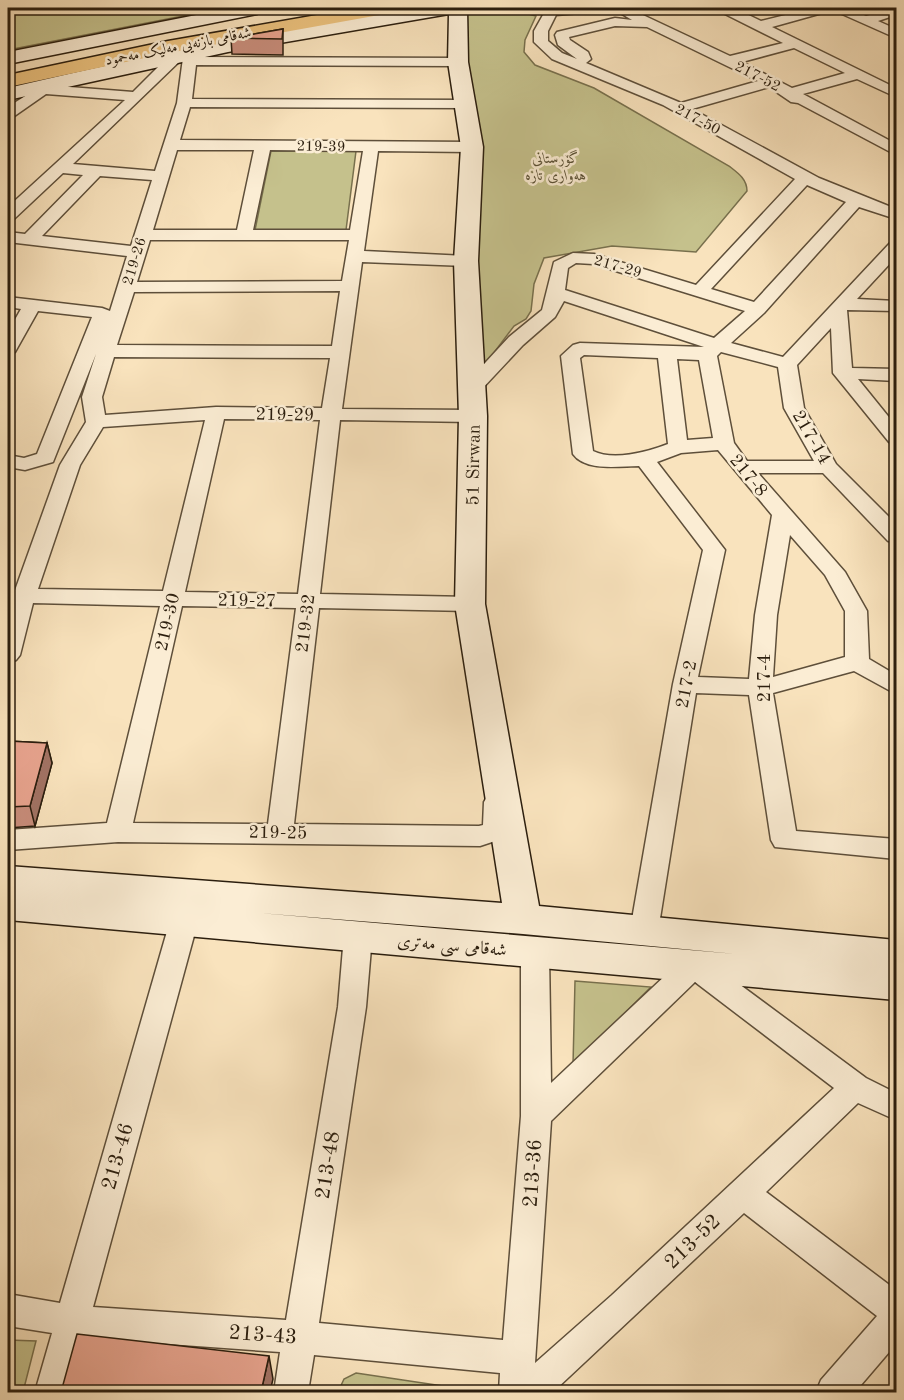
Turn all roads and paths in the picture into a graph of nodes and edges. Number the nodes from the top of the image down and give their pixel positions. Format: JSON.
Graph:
{"nodes":[{"id":1,"x":257,"y":8,"type":"edge"},
{"id":2,"x":310,"y":8,"type":"edge"},
{"id":3,"x":385,"y":8,"type":"edge"},
{"id":4,"x":450,"y":8,"type":"edge"},
{"id":5,"x":458,"y":8,"type":"edge"},
{"id":6,"x":592,"y":8,"type":"edge"},
{"id":7,"x":618,"y":8,"type":"edge"},
{"id":8,"x":724,"y":8,"type":"edge"},
{"id":9,"x":828,"y":8,"type":"edge"},
{"id":10,"x":838,"y":8,"type":"edge"},
{"id":11,"x":542,"y":9,"type":"edge"},
{"id":12,"x":897,"y":11,"type":"edge"},
{"id":13,"x":866,"y":20,"type":"junction"},
{"id":14,"x":762,"y":25,"type":"junction"},
{"id":15,"x":897,"y":34,"type":"edge"},
{"id":16,"x":798,"y":43,"type":"junction"},
{"id":17,"x":186,"y":56,"type":"junction"},
{"id":18,"x":8,"y":60,"type":"edge"},
{"id":19,"x":74,"y":60,"type":"junction"},
{"id":20,"x":729,"y":61,"type":"junction"},
{"id":21,"x":137,"y":62,"type":"junction"},
{"id":22,"x":458,"y":62,"type":"junction"},
{"id":23,"x":8,"y":69,"type":"edge"},
{"id":24,"x":586,"y":69,"type":"junction"},
{"id":25,"x":754,"y":73,"type":"junction"},
{"id":26,"x":859,"y":74,"type":"junction"},
{"id":27,"x":8,"y":81,"type":"edge"},
{"id":28,"x":771,"y":82,"type":"junction"},
{"id":29,"x":47,"y":86,"type":"junction"},
{"id":30,"x":8,"y":93,"type":"edge"},
{"id":31,"x":790,"y":93,"type":"junction"},
{"id":32,"x":897,"y":93,"type":"edge"},
{"id":33,"x":137,"y":97,"type":"junction"},
{"id":34,"x":184,"y":103,"type":"junction"},
{"id":35,"x":466,"y":104,"type":"junction"},
{"id":36,"x":680,"y":108,"type":"junction"},
{"id":37,"x":8,"y":114,"type":"edge"},
{"id":38,"x":171,"y":145,"type":"junction"},
{"id":39,"x":263,"y":146,"type":"junction"},
{"id":40,"x":371,"y":147,"type":"junction"},
{"id":41,"x":472,"y":147,"type":"junction"},
{"id":42,"x":897,"y":150,"type":"edge"},
{"id":43,"x":897,"y":156,"type":"edge"},
{"id":44,"x":59,"y":168,"type":"junction"},
{"id":45,"x":96,"y":171,"type":"junction"},
{"id":46,"x":161,"y":176,"type":"junction"},
{"id":47,"x":804,"y":178,"type":"junction"},
{"id":48,"x":855,"y":202,"type":"junction"},
{"id":49,"x":897,"y":214,"type":"edge"},
{"id":50,"x":8,"y":215,"type":"edge"},
{"id":51,"x":244,"y":235,"type":"junction"},
{"id":52,"x":357,"y":235,"type":"junction"},
{"id":53,"x":8,"y":237,"type":"edge"},
{"id":54,"x":29,"y":240,"type":"junction"},
{"id":55,"x":135,"y":246,"type":"junction"},
{"id":56,"x":897,"y":247,"type":"edge"},
{"id":57,"x":354,"y":256,"type":"junction"},
{"id":58,"x":466,"y":261,"type":"junction"},
{"id":59,"x":349,"y":286,"type":"junction"},
{"id":60,"x":126,"y":287,"type":"junction"},
{"id":61,"x":700,"y":291,"type":"junction"},
{"id":62,"x":556,"y":294,"type":"junction"},
{"id":63,"x":8,"y":302,"type":"edge"},
{"id":64,"x":32,"y":304,"type":"junction"},
{"id":65,"x":897,"y":306,"type":"edge"},
{"id":66,"x":842,"y":307,"type":"junction"},
{"id":67,"x":758,"y":309,"type":"junction"},
{"id":68,"x":102,"y":313,"type":"junction"},
{"id":69,"x":8,"y":348,"type":"edge"},
{"id":70,"x":106,"y":351,"type":"junction"},
{"id":71,"x":713,"y":351,"type":"junction"},
{"id":72,"x":339,"y":352,"type":"junction"},
{"id":73,"x":667,"y":354,"type":"junction"},
{"id":74,"x":787,"y":364,"type":"junction"},
{"id":75,"x":843,"y":373,"type":"junction"},
{"id":76,"x":897,"y":375,"type":"edge"},
{"id":77,"x":472,"y":388,"type":"junction"},
{"id":78,"x":216,"y":413,"type":"junction"},
{"id":79,"x":331,"y":414,"type":"junction"},
{"id":80,"x":474,"y":416,"type":"junction"},
{"id":81,"x":96,"y":422,"type":"junction"},
{"id":82,"x":897,"y":438,"type":"edge"},
{"id":83,"x":724,"y":443,"type":"junction"},
{"id":84,"x":678,"y":447,"type":"junction"},
{"id":85,"x":645,"y":460,"type":"junction"},
{"id":86,"x":8,"y":461,"type":"edge"},
{"id":87,"x":741,"y":467,"type":"junction"},
{"id":88,"x":828,"y":467,"type":"junction"},
{"id":89,"x":782,"y":515,"type":"junction"},
{"id":90,"x":897,"y":536,"type":"edge"},
{"id":91,"x":24,"y":596,"type":"junction"},
{"id":92,"x":173,"y":598,"type":"junction"},
{"id":93,"x":308,"y":601,"type":"junction"},
{"id":94,"x":470,"y":604,"type":"junction"},
{"id":95,"x":8,"y":655,"type":"edge"},
{"id":96,"x":857,"y":663,"type":"junction"},
{"id":97,"x":685,"y":684,"type":"junction"},
{"id":98,"x":897,"y":686,"type":"edge"},
{"id":99,"x":760,"y":688,"type":"junction"},
{"id":100,"x":498,"y":778,"type":"junction"},
{"id":101,"x":118,"y":832,"type":"junction"},
{"id":102,"x":280,"y":832,"type":"junction"},
{"id":103,"x":8,"y":840,"type":"edge"},
{"id":104,"x":897,"y":849,"type":"edge"},
{"id":105,"x":8,"y":880,"type":"edge"},
{"id":106,"x":8,"y":906,"type":"edge"},
{"id":107,"x":184,"y":921,"type":"junction"},
{"id":108,"x":644,"y":931,"type":"junction"},
{"id":109,"x":358,"y":936,"type":"junction"},
{"id":110,"x":529,"y":936,"type":"junction"},
{"id":111,"x":897,"y":956,"type":"edge"},
{"id":112,"x":694,"y":966,"type":"junction"},
{"id":113,"x":897,"y":984,"type":"edge"},
{"id":114,"x":855,"y":1087,"type":"junction"},
{"id":115,"x":896,"y":1107,"type":"edge"},
{"id":116,"x":536,"y":1116,"type":"junction"},
{"id":117,"x":743,"y":1193,"type":"junction"},
{"id":118,"x":8,"y":1310,"type":"edge"},
{"id":119,"x":897,"y":1310,"type":"edge"},
{"id":120,"x":897,"y":1319,"type":"edge"},
{"id":121,"x":70,"y":1321,"type":"junction"},
{"id":122,"x":300,"y":1336,"type":"junction"},
{"id":123,"x":519,"y":1358,"type":"junction"},
{"id":124,"x":52,"y":1392,"type":"edge"},
{"id":125,"x":291,"y":1392,"type":"edge"},
{"id":126,"x":516,"y":1392,"type":"edge"},
{"id":127,"x":528,"y":1392,"type":"edge"},
{"id":128,"x":833,"y":1392,"type":"edge"}],
"edges":[{"from":1,"to":18,"type":"main road"},
{"from":2,"to":19,"type":"highway","name":"شەقامی بازنەیی مەلیک مەحمود"},
{"from":3,"to":19,"type":"highway","name":"شەقامی بازنەیی مەلیک مەحمود"},
{"from":4,"to":17,"type":"main road"},
{"from":5,"to":22,"type":"main road","name":"51 Sirwan"},
{"from":6,"to":11,"type":"street"},
{"from":7,"to":20,"type":"street","name":"217-52"},
{"from":8,"to":14,"type":"street"},
{"from":9,"to":14,"type":"street"},
{"from":10,"to":13,"type":"street"},
{"from":11,"to":24,"type":"street","name":"217-50"},
{"from":12,"to":13,"type":"street"},
{"from":13,"to":15,"type":"street"},
{"from":14,"to":16,"type":"street"},
{"from":16,"to":20,"type":"street"},
{"from":16,"to":26,"type":"street"},
{"from":17,"to":21,"type":"main road"},
{"from":17,"to":22,"type":"street"},
{"from":17,"to":33,"type":"street"},
{"from":17,"to":34,"type":"street","name":"219-26"},
{"from":18,"to":19,"type":"highway"},
{"from":19,"to":21,"type":"highway"},
{"from":19,"to":23,"type":"highway","name":"شەقامی بازنەیی مەلیک مەحمود"},
{"from":19,"to":27,"type":"highway","name":"شەقامی بازنەیی مەلیک مەحمود"},
{"from":20,"to":25,"type":"street","name":"217-52"},
{"from":21,"to":29,"type":"main road"},
{"from":22,"to":35,"type":"main road","name":"51 Sirwan"},
{"from":24,"to":25,"type":"street"},
{"from":24,"to":36,"type":"street","name":"217-50"},
{"from":25,"to":28,"type":"street","name":"217-52"},
{"from":26,"to":31,"type":"street"},
{"from":26,"to":32,"type":"street"},
{"from":28,"to":31,"type":"street","name":"217-52"},
{"from":28,"to":36,"type":"street"},
{"from":29,"to":30,"type":"main road"},
{"from":29,"to":33,"type":"street"},
{"from":29,"to":37,"type":"street"},
{"from":31,"to":42,"type":"street","name":"217-52"},
{"from":31,"to":43,"type":"street"},
{"from":33,"to":44,"type":"street"},
{"from":34,"to":35,"type":"street"},
{"from":34,"to":38,"type":"street","name":"219-26"},
{"from":35,"to":41,"type":"main road","name":"51 Sirwan"},
{"from":36,"to":47,"type":"street","name":"217-50"},
{"from":38,"to":39,"type":"street","name":"219-39"},
{"from":38,"to":46,"type":"street","name":"219-26"},
{"from":39,"to":40,"type":"street","name":"219-39"},
{"from":39,"to":51,"type":"street"},
{"from":40,"to":41,"type":"street","name":"219-39"},
{"from":40,"to":52,"type":"street","name":"219-32"},
{"from":41,"to":58,"type":"main road","name":"51 Sirwan"},
{"from":44,"to":45,"type":"street"},
{"from":44,"to":50,"type":"street"},
{"from":45,"to":46,"type":"street"},
{"from":45,"to":54,"type":"street"},
{"from":46,"to":55,"type":"street","name":"219-26"},
{"from":47,"to":48,"type":"street","name":"217-50"},
{"from":47,"to":61,"type":"street"},
{"from":48,"to":49,"type":"street","name":"217-50"},
{"from":48,"to":67,"type":"street"},
{"from":51,"to":52,"type":"street"},
{"from":51,"to":55,"type":"street"},
{"from":52,"to":57,"type":"street","name":"219-32"},
{"from":53,"to":54,"type":"street"},
{"from":54,"to":55,"type":"street"},
{"from":55,"to":60,"type":"street","name":"219-26"},
{"from":55,"to":68,"type":"street"},
{"from":56,"to":66,"type":"street"},
{"from":57,"to":58,"type":"street"},
{"from":57,"to":59,"type":"street","name":"219-32"},
{"from":58,"to":77,"type":"main road","name":"51 Sirwan"},
{"from":59,"to":60,"type":"street"},
{"from":59,"to":72,"type":"street","name":"219-32"},
{"from":60,"to":70,"type":"street","name":"219-26"},
{"from":61,"to":62,"type":"street","name":"217-29"},
{"from":61,"to":67,"type":"street","name":"217-29"},
{"from":62,"to":71,"type":"street"},
{"from":62,"to":77,"type":"street","name":"217-29"},
{"from":63,"to":64,"type":"street"},
{"from":64,"to":68,"type":"street"},
{"from":64,"to":69,"type":"street"},
{"from":65,"to":66,"type":"street"},
{"from":66,"to":74,"type":"street"},
{"from":66,"to":75,"type":"street"},
{"from":67,"to":71,"type":"street"},
{"from":68,"to":86,"type":"street"},
{"from":70,"to":72,"type":"street"},
{"from":70,"to":81,"type":"street","name":"219-26"},
{"from":71,"to":73,"type":"street"},
{"from":71,"to":74,"type":"street"},
{"from":71,"to":83,"type":"street","name":"217-8"},
{"from":72,"to":79,"type":"street","name":"219-32"},
{"from":73,"to":84,"type":"street"},
{"from":73,"to":85,"type":"street"},
{"from":74,"to":88,"type":"street","name":"217-14"},
{"from":75,"to":76,"type":"street"},
{"from":75,"to":82,"type":"street"},
{"from":77,"to":80,"type":"main road","name":"51 Sirwan"},
{"from":78,"to":79,"type":"street","name":"219-29"},
{"from":78,"to":81,"type":"street","name":"219-29"},
{"from":78,"to":92,"type":"street","name":"219-30"},
{"from":79,"to":80,"type":"street","name":"219-29"},
{"from":79,"to":93,"type":"street","name":"219-32"},
{"from":80,"to":94,"type":"main road","name":"51 Sirwan"},
{"from":81,"to":91,"type":"street"},
{"from":83,"to":84,"type":"street"},
{"from":83,"to":87,"type":"street","name":"217-8"},
{"from":84,"to":85,"type":"street"},
{"from":85,"to":97,"type":"street","name":"217-2"},
{"from":87,"to":88,"type":"street"},
{"from":87,"to":89,"type":"street","name":"217-8"},
{"from":88,"to":90,"type":"street","name":"217-14"},
{"from":89,"to":96,"type":"street","name":"217-8"},
{"from":89,"to":99,"type":"street","name":"217-4"},
{"from":91,"to":92,"type":"street","name":"219-27"},
{"from":91,"to":95,"type":"street"},
{"from":92,"to":93,"type":"street","name":"219-27"},
{"from":92,"to":101,"type":"street","name":"219-30"},
{"from":93,"to":94,"type":"street","name":"219-27"},
{"from":93,"to":102,"type":"street","name":"219-32"},
{"from":94,"to":100,"type":"main road","name":"51 Sirwan"},
{"from":96,"to":98,"type":"street"},
{"from":96,"to":99,"type":"street"},
{"from":97,"to":99,"type":"street"},
{"from":97,"to":108,"type":"street","name":"217-2"},
{"from":99,"to":104,"type":"street","name":"217-4"},
{"from":100,"to":102,"type":"street","name":"219-25"},
{"from":100,"to":110,"type":"main road","name":"51 Sirwan"},
{"from":101,"to":102,"type":"street","name":"219-25"},
{"from":101,"to":103,"type":"street","name":"219-25"},
{"from":105,"to":110,"type":"main road","name":"شەقامی سی مەتری"},
{"from":106,"to":107,"type":"main road","name":"شەقامی سی مەتری"},
{"from":107,"to":109,"type":"main road","name":"شەقامی سی مەتری"},
{"from":107,"to":121,"type":"street","name":"213-46"},
{"from":108,"to":110,"type":"main road","name":"شەقامی سی مەتری"},
{"from":108,"to":111,"type":"main road","name":"شەقامی سی مەتری"},
{"from":109,"to":110,"type":"main road","name":"شەقامی سی مەتری"},
{"from":109,"to":122,"type":"street","name":"213-48"},
{"from":110,"to":112,"type":"main road","name":"شەقامی سی مەتری"},
{"from":110,"to":116,"type":"street","name":"213-36"},
{"from":112,"to":113,"type":"main road","name":"شەقامی سی مەتری"},
{"from":112,"to":114,"type":"street"},
{"from":112,"to":116,"type":"street"},
{"from":114,"to":115,"type":"street"},
{"from":114,"to":117,"type":"street","name":"213-52"},
{"from":116,"to":123,"type":"street","name":"213-36"},
{"from":117,"to":119,"type":"street"},
{"from":117,"to":127,"type":"street","name":"213-52"},
{"from":118,"to":121,"type":"street","name":"213-43"},
{"from":120,"to":128,"type":"street"},
{"from":121,"to":122,"type":"street","name":"213-43"},
{"from":121,"to":124,"type":"street","name":"213-46"},
{"from":122,"to":123,"type":"street","name":"213-43"},
{"from":122,"to":125,"type":"street","name":"213-48"},
{"from":123,"to":126,"type":"street","name":"213-36"}]}
